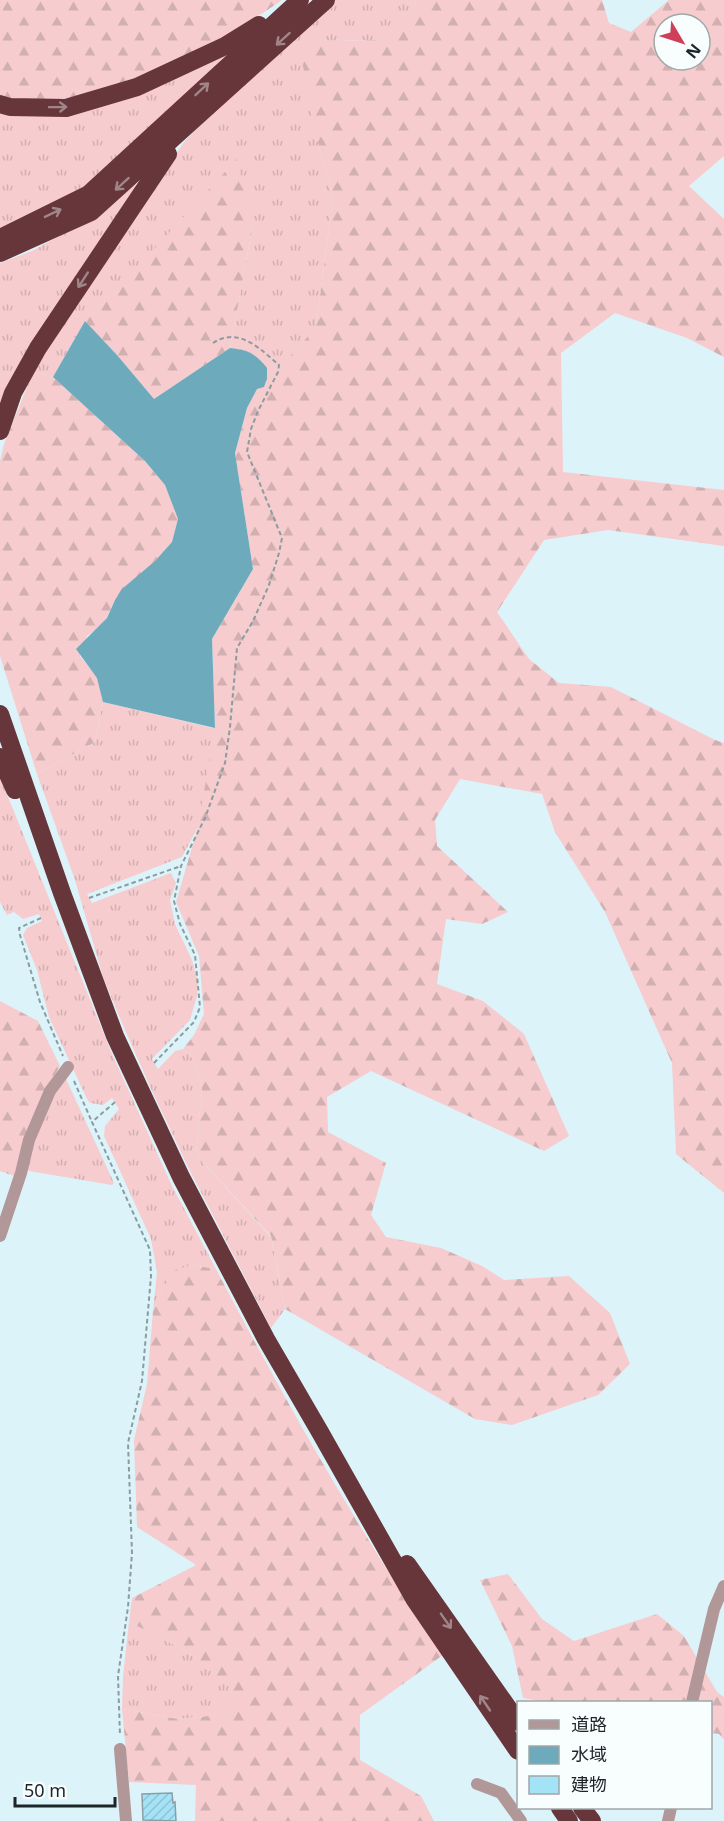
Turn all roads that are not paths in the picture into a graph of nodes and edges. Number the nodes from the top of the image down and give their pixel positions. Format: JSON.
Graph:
{"nodes":[{"id":1,"x":326,"y":0,"type":"edge"},
{"id":2,"x":299,"y":1,"type":"edge"},
{"id":3,"x":0,"y":104,"type":"edge"},
{"id":4,"x":186,"y":128,"type":"junction"},
{"id":5,"x":0,"y":238,"type":"edge"},
{"id":6,"x":0,"y":253,"type":"edge"},
{"id":7,"x":0,"y":431,"type":"edge"},
{"id":8,"x":1,"y":715,"type":"edge"},
{"id":9,"x":0,"y":757,"type":"edge"},
{"id":10,"x":62,"y":893,"type":"junction"},
{"id":11,"x":68,"y":1067,"type":"road end"},
{"id":12,"x":0,"y":1236,"type":"edge"},
{"id":13,"x":320,"y":1432,"type":"junction"},
{"id":14,"x":724,"y":1586,"type":"edge"},
{"id":15,"x":692,"y":1701,"type":"edge"},
{"id":16,"x":517,"y":1719,"type":"edge"},
{"id":17,"x":517,"y":1748,"type":"edge"},
{"id":18,"x":120,"y":1749,"type":"road end"},
{"id":19,"x":477,"y":1784,"type":"dead end"},
{"id":20,"x":583,"y":1809,"type":"edge"},
{"id":21,"x":126,"y":1821,"type":"edge"},
{"id":22,"x":521,"y":1821,"type":"edge"},
{"id":23,"x":592,"y":1821,"type":"edge"}],
"edges":[{"from":1,"to":4,"type":"highway","one_way":true},
{"from":3,"to":2,"type":"highway","one_way":true},
{"from":5,"to":2,"type":"highway","one_way":true},
{"from":4,"to":6,"type":"highway","one_way":true},
{"from":4,"to":7,"type":"highway","one_way":true},
{"from":8,"to":10,"type":"highway"},
{"from":9,"to":10,"type":"highway"},
{"from":10,"to":13,"type":"highway"},
{"from":11,"to":12,"type":"street"},
{"from":13,"to":16,"type":"highway","one_way":true},
{"from":17,"to":13,"type":"highway","one_way":true},
{"from":14,"to":15,"type":"street"},
{"from":18,"to":21,"type":"street"},
{"from":19,"to":22,"type":"street"},
{"from":20,"to":23,"type":"highway"}]}
